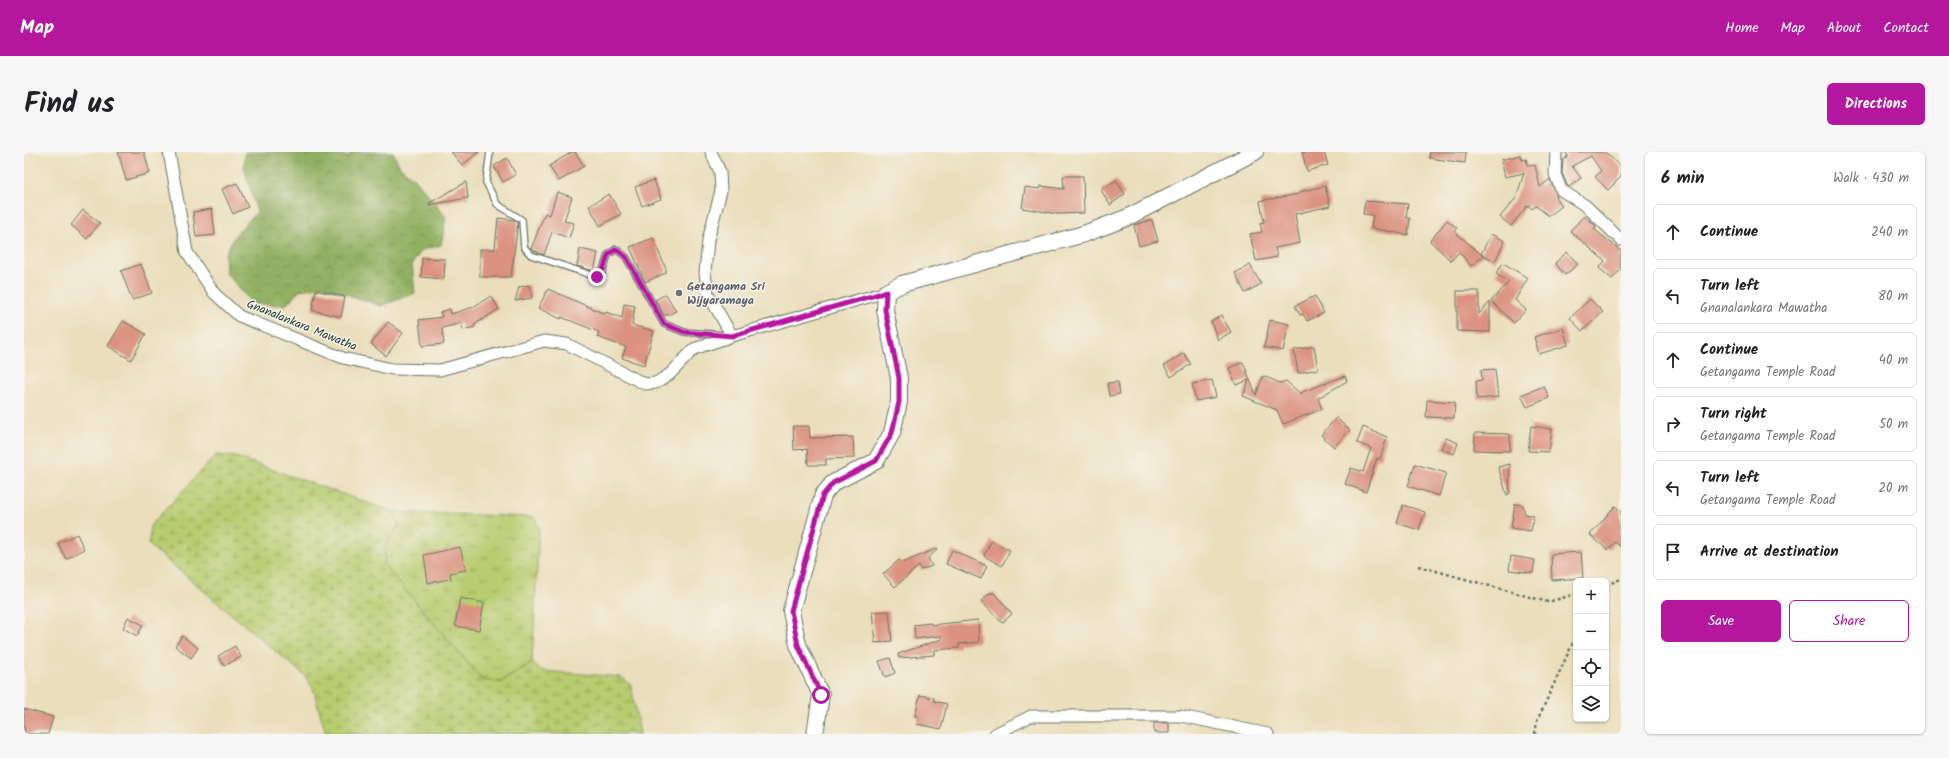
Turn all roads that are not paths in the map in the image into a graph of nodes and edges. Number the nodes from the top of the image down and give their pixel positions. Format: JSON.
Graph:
{"nodes":[{"id":1,"x":169,"y":152,"type":"edge"},
{"id":2,"x":490,"y":152,"type":"edge"},
{"id":3,"x":711,"y":152,"type":"edge"},
{"id":4,"x":1255,"y":152,"type":"edge"},
{"id":5,"x":1556,"y":152,"type":"edge"},
{"id":6,"x":1621,"y":240,"type":"edge"},
{"id":7,"x":886,"y":292,"type":"junction"},
{"id":8,"x":732,"y":336,"type":"junction"},
{"id":9,"x":815,"y":734,"type":"edge"},
{"id":10,"x":995,"y":734,"type":"edge"},
{"id":11,"x":1268,"y":734,"type":"edge"}],
"edges":[{"from":1,"to":8,"type":"street","name":"Gnanalankara Mawatha"},
{"from":2,"to":8,"type":"lane"},
{"from":3,"to":8,"type":"street"},
{"from":4,"to":7,"type":"street"},
{"from":5,"to":6,"type":"street"},
{"from":7,"to":8,"type":"street","name":"Gnanalankara Mawatha"},
{"from":7,"to":9,"type":"street"},
{"from":10,"to":11,"type":"street"}]}
